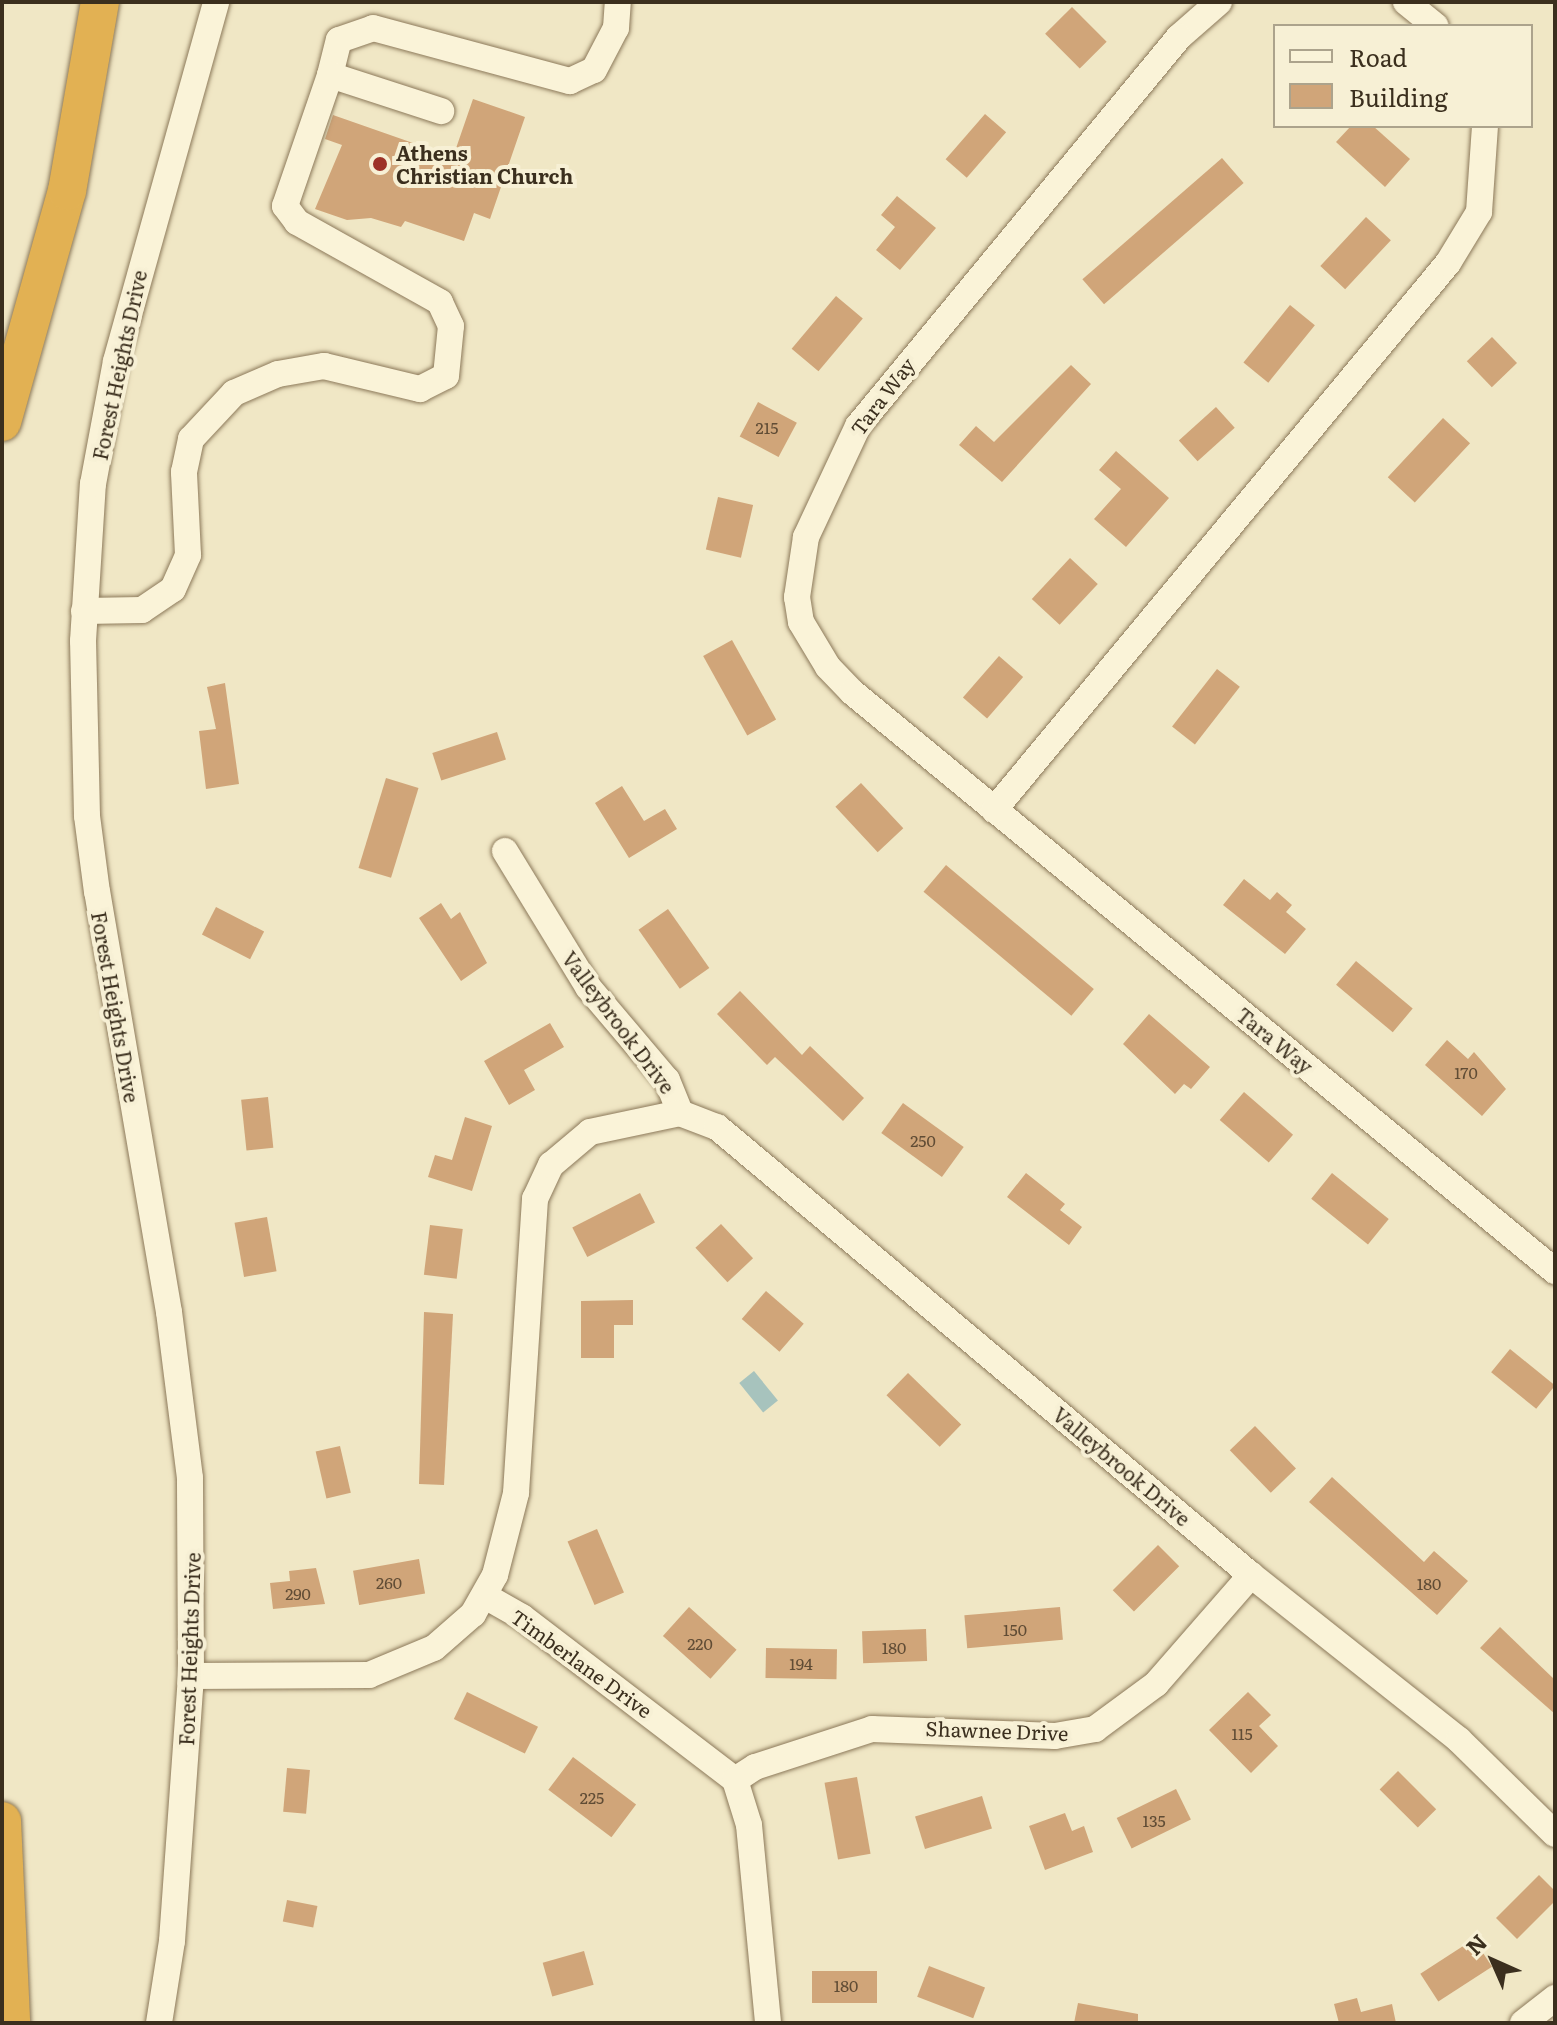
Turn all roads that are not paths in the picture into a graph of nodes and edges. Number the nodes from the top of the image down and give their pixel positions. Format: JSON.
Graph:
{"nodes":[{"id":1,"x":100,"y":2,"type":"edge"},
{"id":2,"x":216,"y":2,"type":"edge"},
{"id":3,"x":618,"y":2,"type":"edge"},
{"id":4,"x":1219,"y":2,"type":"edge"},
{"id":5,"x":1406,"y":2,"type":"edge"},
{"id":6,"x":1434,"y":24,"type":"edge"},
{"id":7,"x":330,"y":75,"type":"junction"},
{"id":8,"x":441,"y":111,"type":"dead end"},
{"id":9,"x":1485,"y":128,"type":"edge"},
{"id":10,"x":2,"y":422,"type":"edge"},
{"id":11,"x":84,"y":611,"type":"junction"},
{"id":12,"x":994,"y":810,"type":"junction"},
{"id":13,"x":505,"y":851,"type":"dead end"},
{"id":14,"x":680,"y":1113,"type":"junction"},
{"id":15,"x":1555,"y":1271,"type":"edge"},
{"id":16,"x":1251,"y":1575,"type":"junction"},
{"id":17,"x":485,"y":1596,"type":"junction"},
{"id":18,"x":191,"y":1676,"type":"junction"},
{"id":19,"x":735,"y":1780,"type":"junction"},
{"id":20,"x":2,"y":1821,"type":"edge"},
{"id":21,"x":1555,"y":1834,"type":"edge"},
{"id":22,"x":1555,"y":1998,"type":"edge"},
{"id":23,"x":11,"y":2023,"type":"edge"},
{"id":24,"x":159,"y":2023,"type":"edge"},
{"id":25,"x":768,"y":2023,"type":"edge"},
{"id":26,"x":1523,"y":2023,"type":"edge"}],
"edges":[{"from":1,"to":10,"type":"highway"},
{"from":2,"to":11,"type":"street","name":"Forest Heights Drive"},
{"from":3,"to":7,"type":"street"},
{"from":4,"to":12,"type":"street","name":"Tara Way"},
{"from":5,"to":6,"type":"street"},
{"from":7,"to":8,"type":"street"},
{"from":7,"to":11,"type":"street"},
{"from":9,"to":12,"type":"street"},
{"from":11,"to":18,"type":"street","name":"Forest Heights Drive"},
{"from":12,"to":15,"type":"street","name":"Tara Way"},
{"from":13,"to":14,"type":"street","name":"Valleybrook Drive"},
{"from":14,"to":16,"type":"street","name":"Valleybrook Drive"},
{"from":14,"to":17,"type":"street","name":"Valleybrook Drive"},
{"from":16,"to":19,"type":"street","name":"Shawnee Drive"},
{"from":16,"to":21,"type":"street","name":"Valleybrook Drive"},
{"from":17,"to":18,"type":"street"},
{"from":17,"to":19,"type":"street","name":"Timberlane Drive"},
{"from":18,"to":24,"type":"street","name":"Forest Heights Drive"},
{"from":19,"to":25,"type":"street"},
{"from":20,"to":23,"type":"highway"},
{"from":22,"to":26,"type":"street"}]}
